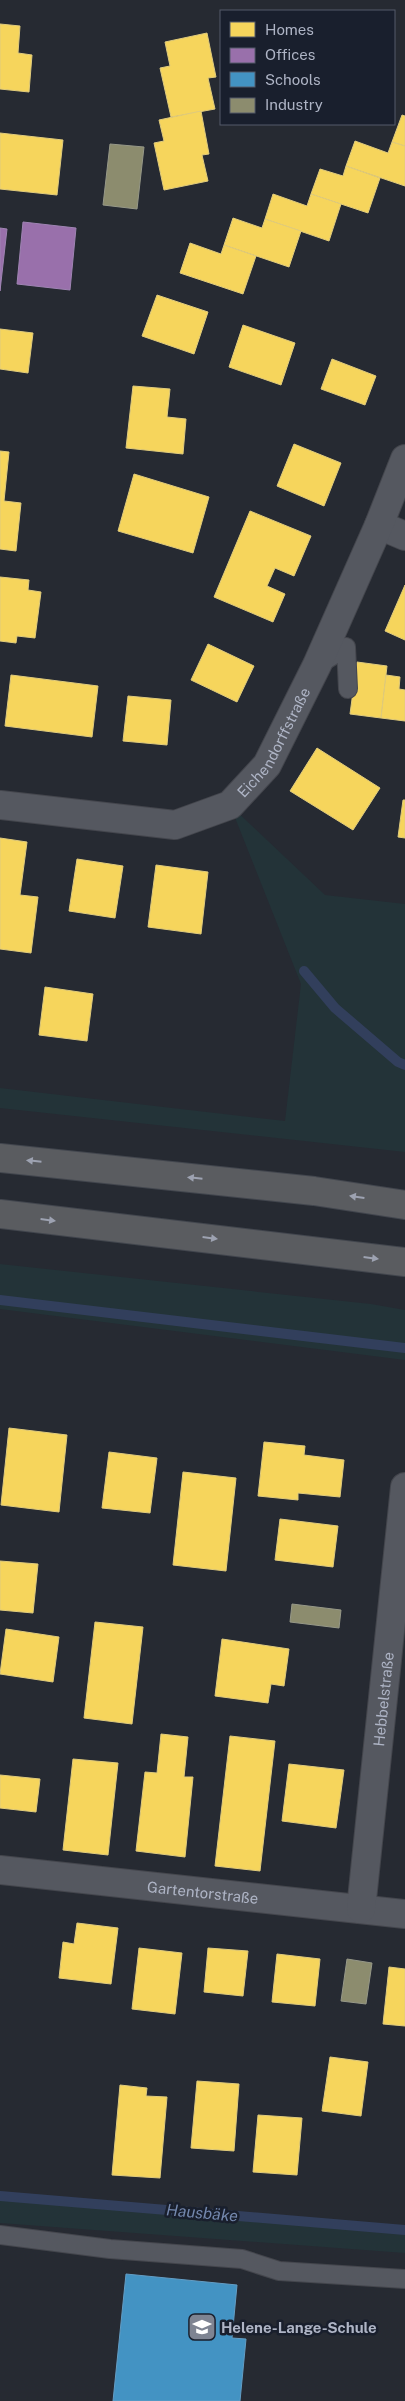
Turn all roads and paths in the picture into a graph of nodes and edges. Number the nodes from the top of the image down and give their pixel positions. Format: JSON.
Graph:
{"nodes":[{"id":1,"x":405,"y":459,"type":"edge"},
{"id":2,"x":379,"y":525,"type":"junction"},
{"id":3,"x":405,"y":536,"type":"edge"},
{"id":4,"x":317,"y":665,"type":"junction"},
{"id":5,"x":348,"y":689,"type":"dead end"},
{"id":6,"x":0,"y":805,"type":"edge"},
{"id":7,"x":0,"y":1158,"type":"edge"},
{"id":8,"x":405,"y":1205,"type":"edge"},
{"id":9,"x":0,"y":1214,"type":"edge"},
{"id":10,"x":405,"y":1262,"type":"edge"},
{"id":11,"x":405,"y":1487,"type":"edge"},
{"id":12,"x":0,"y":1870,"type":"edge"},
{"id":13,"x":361,"y":1909,"type":"junction"},
{"id":14,"x":405,"y":1914,"type":"edge"},
{"id":15,"x":0,"y":2236,"type":"edge"},
{"id":16,"x":405,"y":2279,"type":"edge"}],
"edges":[{"from":1,"to":2,"type":"street","name":"Eichendorffstraße"},
{"from":2,"to":3,"type":"street"},
{"from":2,"to":4,"type":"street","name":"Eichendorffstraße"},
{"from":4,"to":5,"type":"lane"},
{"from":4,"to":6,"type":"street","name":"Eichendorffstraße"},
{"from":8,"to":7,"type":"highway","one_way":true},
{"from":9,"to":10,"type":"highway","one_way":true},
{"from":11,"to":13,"type":"street","name":"Hebbelstraße"},
{"from":12,"to":13,"type":"street","name":"Gartentorstraße"},
{"from":13,"to":14,"type":"street","name":"Gartentorstraße"},
{"from":15,"to":16,"type":"lane"}]}
